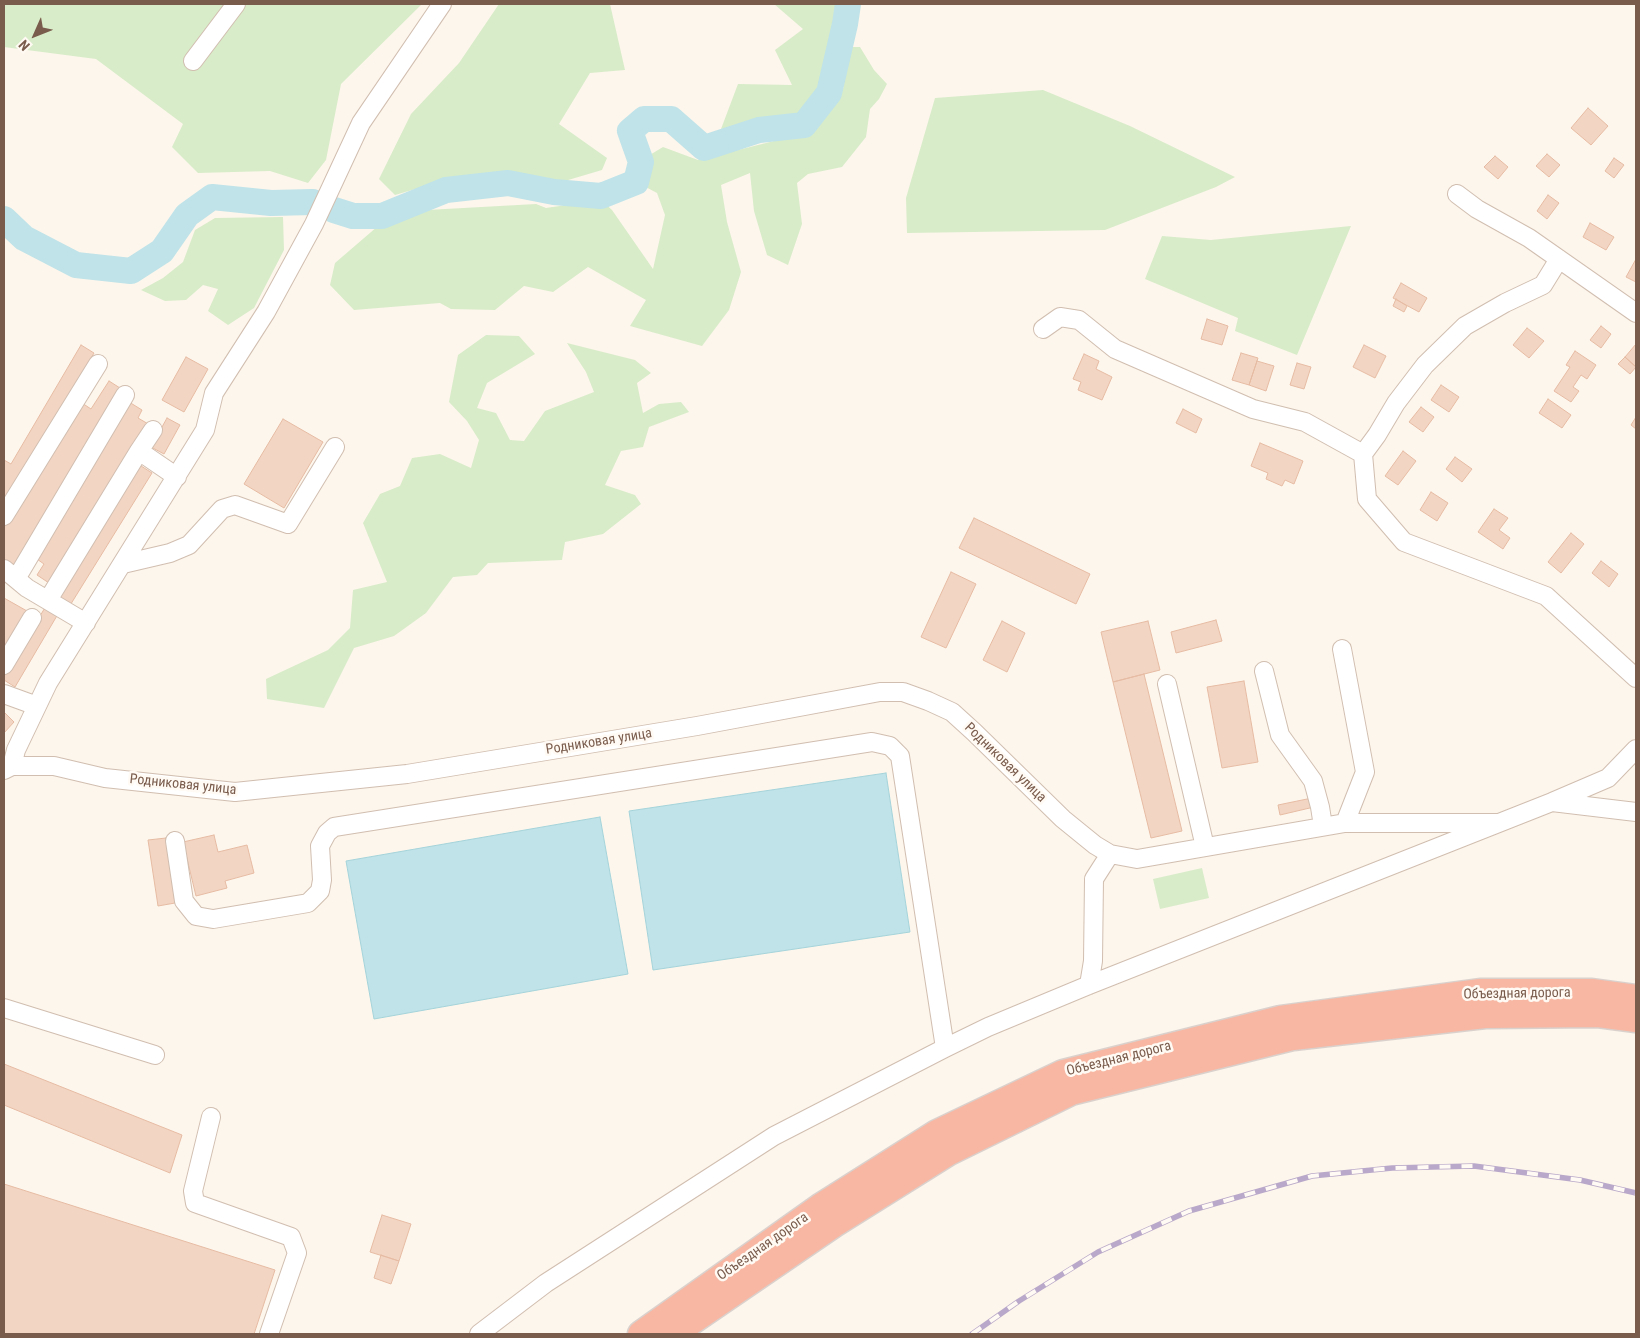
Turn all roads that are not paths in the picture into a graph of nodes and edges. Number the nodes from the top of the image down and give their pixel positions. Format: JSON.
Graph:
{"nodes":[{"id":1,"x":236,"y":4,"type":"edge"},
{"id":2,"x":441,"y":4,"type":"edge"},
{"id":3,"x":193,"y":61,"type":"dead end"},
{"id":4,"x":1456,"y":194,"type":"dead end"},
{"id":5,"x":1559,"y":259,"type":"junction"},
{"id":6,"x":1636,"y":313,"type":"edge"},
{"id":7,"x":1043,"y":329,"type":"dead end"},
{"id":8,"x":98,"y":364,"type":"dead end"},
{"id":9,"x":125,"y":395,"type":"dead end"},
{"id":10,"x":153,"y":430,"type":"dead end"},
{"id":11,"x":335,"y":447,"type":"dead end"},
{"id":12,"x":139,"y":451,"type":"junction"},
{"id":13,"x":1363,"y":454,"type":"junction"},
{"id":14,"x":177,"y":477,"type":"junction"},
{"id":15,"x":4,"y":516,"type":"edge"},
{"id":16,"x":122,"y":564,"type":"junction"},
{"id":17,"x":7,"y":578,"type":"edge"},
{"id":18,"x":48,"y":600,"type":"junction"},
{"id":19,"x":32,"y":618,"type":"dead end"},
{"id":20,"x":86,"y":623,"type":"junction"},
{"id":21,"x":1342,"y":648,"type":"dead end"},
{"id":22,"x":4,"y":665,"type":"edge"},
{"id":23,"x":1264,"y":671,"type":"dead end"},
{"id":24,"x":1636,"y":678,"type":"edge"},
{"id":25,"x":1167,"y":684,"type":"dead end"},
{"id":26,"x":4,"y":694,"type":"edge"},
{"id":27,"x":37,"y":706,"type":"junction"},
{"id":28,"x":1636,"y":748,"type":"edge"},
{"id":29,"x":8,"y":768,"type":"edge"},
{"id":30,"x":1552,"y":802,"type":"junction"},
{"id":31,"x":1636,"y":812,"type":"edge"},
{"id":32,"x":1345,"y":823,"type":"junction"},
{"id":33,"x":1497,"y":823,"type":"junction"},
{"id":34,"x":1324,"y":826,"type":"junction"},
{"id":35,"x":175,"y":841,"type":"dead end"},
{"id":36,"x":1205,"y":847,"type":"junction"},
{"id":37,"x":1110,"y":854,"type":"junction"},
{"id":38,"x":1089,"y":984,"type":"junction"},
{"id":39,"x":1636,"y":998,"type":"edge"},
{"id":40,"x":4,"y":1008,"type":"edge"},
{"id":41,"x":1636,"y":1019,"type":"edge"},
{"id":42,"x":945,"y":1048,"type":"junction"},
{"id":43,"x":155,"y":1055,"type":"dead end"},
{"id":44,"x":212,"y":1117,"type":"dead end"},
{"id":45,"x":270,"y":1334,"type":"edge"},
{"id":46,"x":479,"y":1334,"type":"edge"},
{"id":47,"x":641,"y":1334,"type":"edge"},
{"id":48,"x":673,"y":1334,"type":"edge"}],
"edges":[{"from":1,"to":3,"type":"street"},
{"from":2,"to":14,"type":"street"},
{"from":4,"to":5,"type":"street"},
{"from":5,"to":6,"type":"street"},
{"from":5,"to":13,"type":"street"},
{"from":7,"to":13,"type":"street"},
{"from":8,"to":15,"type":"street"},
{"from":9,"to":17,"type":"street"},
{"from":10,"to":12,"type":"street"},
{"from":11,"to":16,"type":"street"},
{"from":12,"to":14,"type":"street"},
{"from":12,"to":18,"type":"street"},
{"from":13,"to":24,"type":"street"},
{"from":14,"to":16,"type":"street"},
{"from":16,"to":20,"type":"street"},
{"from":17,"to":18,"type":"street"},
{"from":18,"to":20,"type":"street"},
{"from":19,"to":22,"type":"street"},
{"from":20,"to":27,"type":"street"},
{"from":21,"to":32,"type":"street"},
{"from":23,"to":34,"type":"street"},
{"from":25,"to":36,"type":"street"},
{"from":26,"to":27,"type":"street"},
{"from":27,"to":29,"type":"street"},
{"from":28,"to":30,"type":"street"},
{"from":29,"to":37,"type":"street","name":"Родниковая улица"},
{"from":30,"to":31,"type":"street"},
{"from":30,"to":33,"type":"street"},
{"from":32,"to":33,"type":"street"},
{"from":32,"to":34,"type":"street"},
{"from":33,"to":38,"type":"street"},
{"from":34,"to":36,"type":"street"},
{"from":35,"to":42,"type":"street"},
{"from":36,"to":37,"type":"street","name":"Родниковая улица"},
{"from":37,"to":38,"type":"street"},
{"from":38,"to":42,"type":"street"},
{"from":39,"to":47,"type":"highway","name":"Объездная дорога"},
{"from":40,"to":43,"type":"street"},
{"from":41,"to":48,"type":"highway","name":"Объездная дорога"},
{"from":42,"to":46,"type":"street"},
{"from":44,"to":45,"type":"street"}]}
